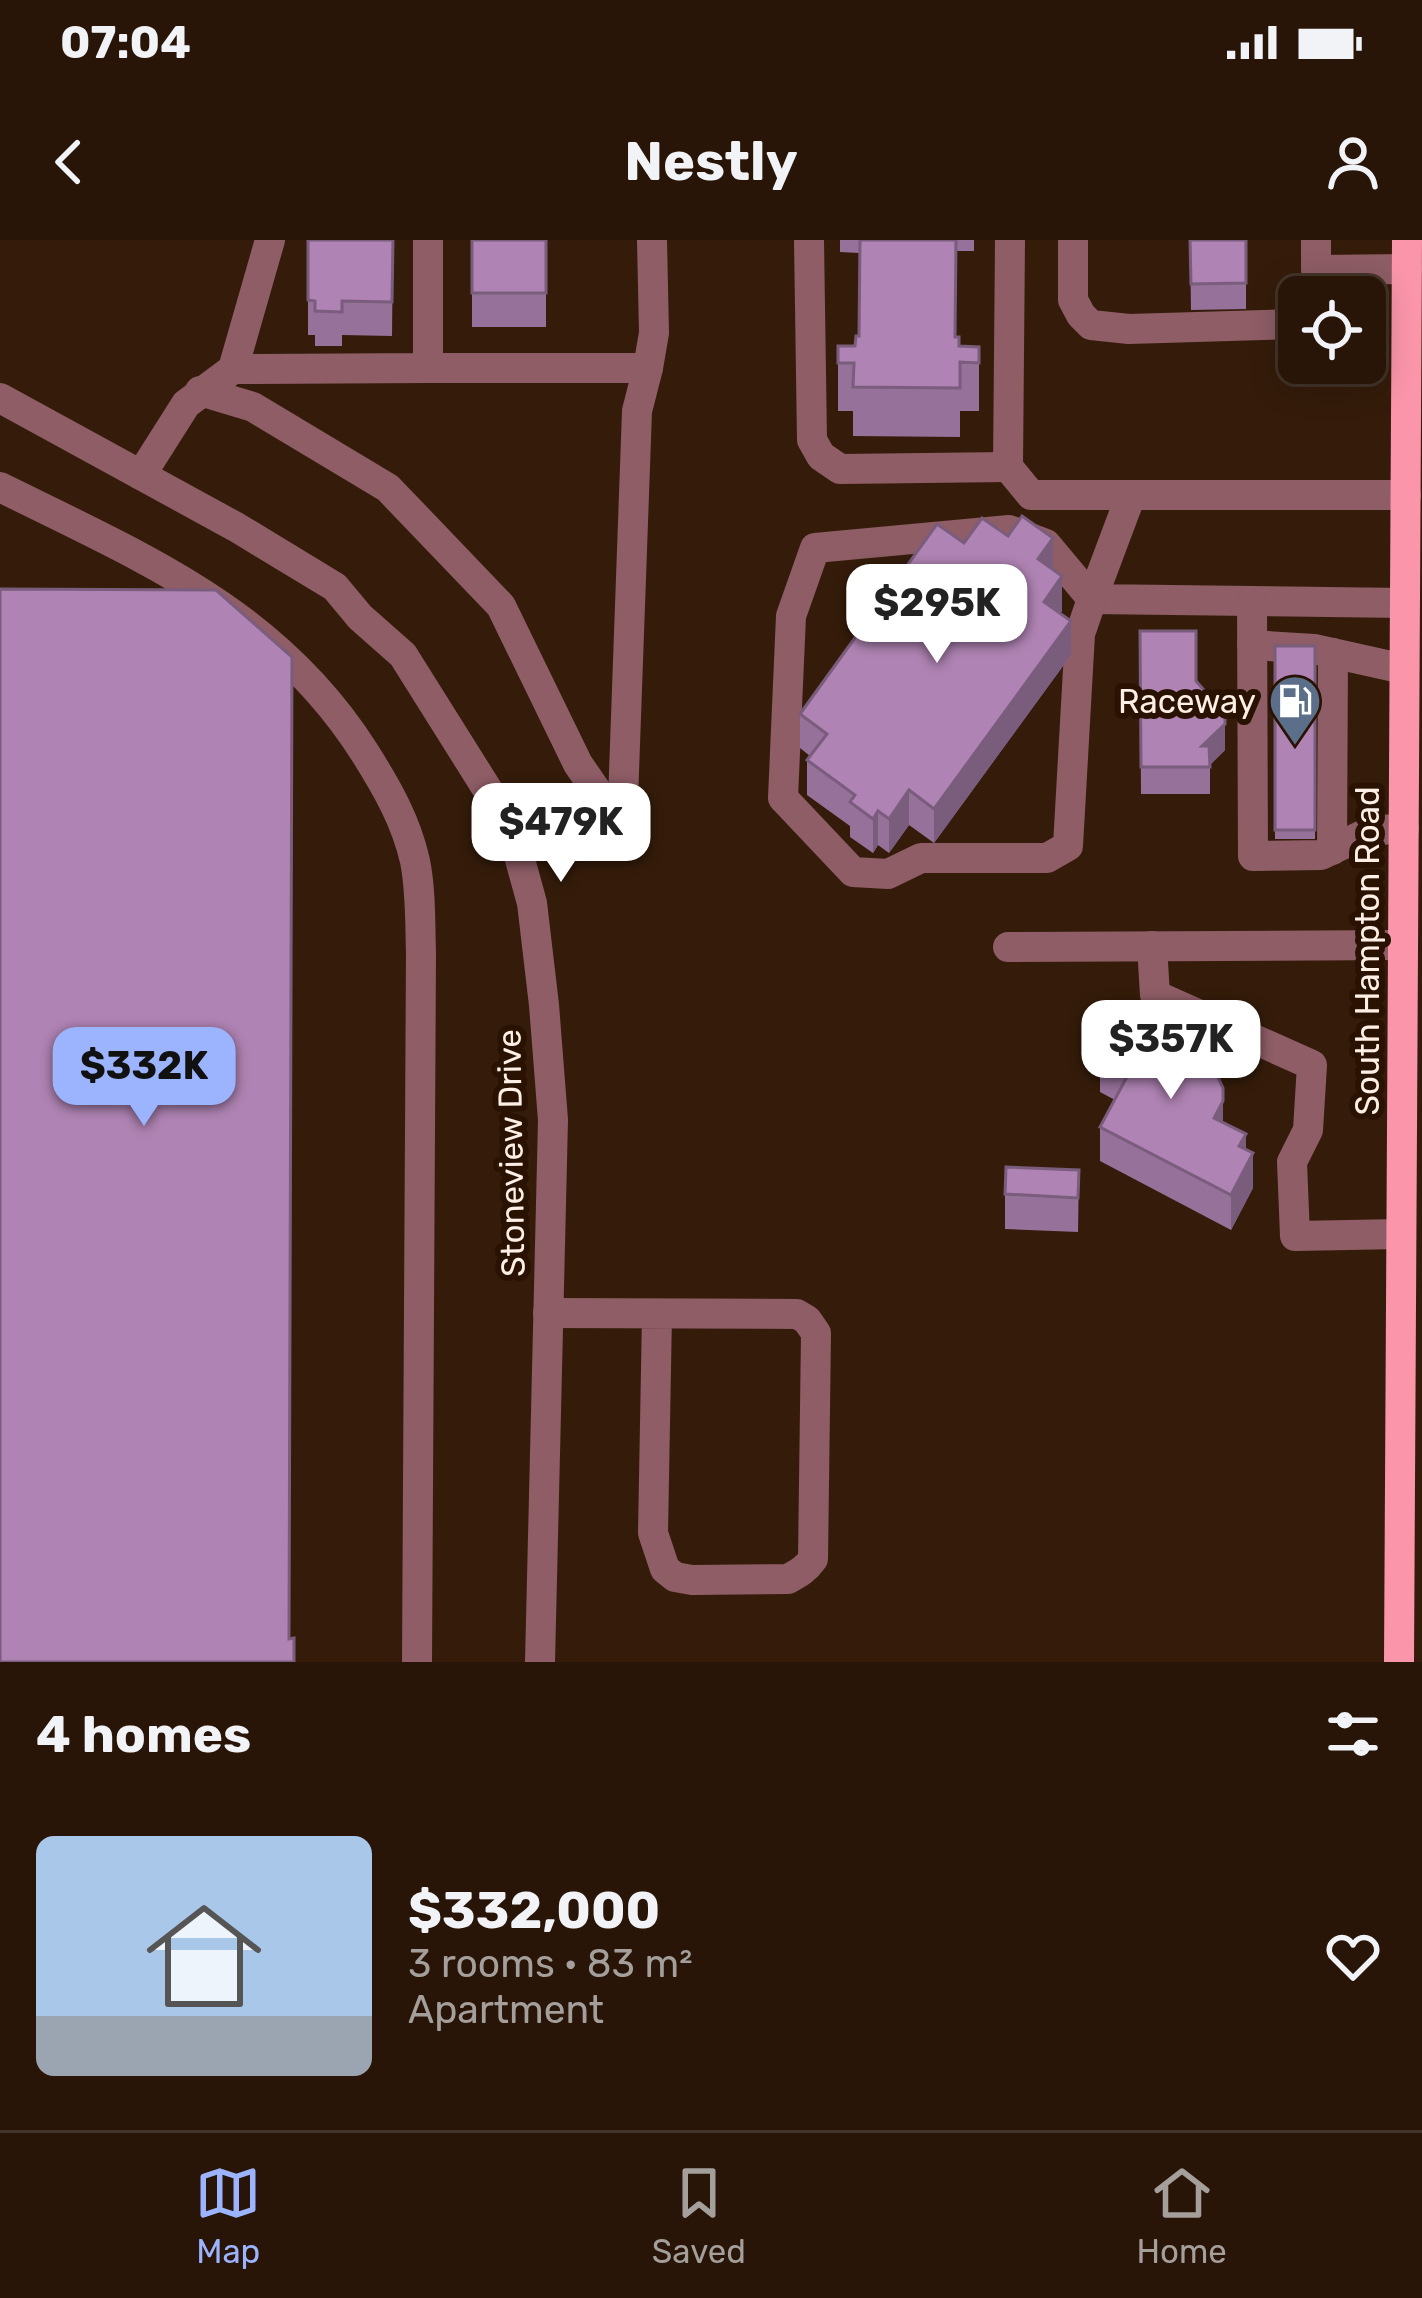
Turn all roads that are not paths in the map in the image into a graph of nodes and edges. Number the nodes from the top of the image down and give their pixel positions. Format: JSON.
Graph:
{"nodes":[{"id":1,"x":270,"y":240,"type":"edge"},
{"id":2,"x":428,"y":240,"type":"edge"},
{"id":3,"x":652,"y":240,"type":"edge"},
{"id":4,"x":809,"y":240,"type":"edge"},
{"id":5,"x":1010,"y":240,"type":"edge"},
{"id":6,"x":1073,"y":240,"type":"edge"},
{"id":7,"x":1407,"y":255,"type":"edge"},
{"id":8,"x":1314,"y":269,"type":"edge"},
{"id":9,"x":1278,"y":324,"type":"edge"},
{"id":10,"x":428,"y":368,"type":"junction"},
{"id":11,"x":648,"y":368,"type":"junction"},
{"id":12,"x":233,"y":369,"type":"junction"},
{"id":13,"x":200,"y":391,"type":"junction"},
{"id":14,"x":0,"y":398,"type":"edge"},
{"id":15,"x":1008,"y":466,"type":"junction"},
{"id":16,"x":141,"y":475,"type":"junction"},
{"id":17,"x":0,"y":487,"type":"edge"},
{"id":18,"x":1130,"y":495,"type":"junction"},
{"id":19,"x":1406,"y":495,"type":"junction"},
{"id":20,"x":1092,"y":599,"type":"junction"},
{"id":21,"x":1252,"y":601,"type":"junction"},
{"id":22,"x":1413,"y":603,"type":"edge"},
{"id":23,"x":1252,"y":645,"type":"junction"},
{"id":24,"x":1333,"y":652,"type":"junction"},
{"id":25,"x":1405,"y":669,"type":"junction"},
{"id":26,"x":1404,"y":830,"type":"junction"},
{"id":27,"x":1332,"y":850,"type":"junction"},
{"id":28,"x":1403,"y":945,"type":"junction"},
{"id":29,"x":1151,"y":946,"type":"junction"},
{"id":30,"x":1008,"y":947,"type":"dead end"},
{"id":31,"x":1412,"y":1235,"type":"edge"},
{"id":32,"x":548,"y":1313,"type":"junction"},
{"id":33,"x":657,"y":1314,"type":"junction"},
{"id":34,"x":417,"y":1662,"type":"edge"},
{"id":35,"x":540,"y":1662,"type":"edge"},
{"id":36,"x":1399,"y":1662,"type":"edge"}],
"edges":[{"from":1,"to":12,"type":"street"},
{"from":2,"to":10,"type":"street"},
{"from":3,"to":11,"type":"street"},
{"from":4,"to":15,"type":"street"},
{"from":5,"to":15,"type":"street"},
{"from":6,"to":9,"type":"street"},
{"from":7,"to":8,"type":"street"},
{"from":7,"to":19,"type":"main road","name":"South Hampton Road"},
{"from":10,"to":11,"type":"street"},
{"from":10,"to":12,"type":"street"},
{"from":11,"to":13,"type":"street"},
{"from":12,"to":13,"type":"street"},
{"from":13,"to":16,"type":"street"},
{"from":14,"to":16,"type":"street","name":"Stoneview Drive"},
{"from":15,"to":18,"type":"street"},
{"from":16,"to":32,"type":"street","name":"Stoneview Drive"},
{"from":17,"to":34,"type":"street"},
{"from":18,"to":19,"type":"street"},
{"from":18,"to":20,"type":"street"},
{"from":19,"to":22,"type":"main road","name":"South Hampton Road"},
{"from":20,"to":20,"type":"street"},
{"from":20,"to":21,"type":"street"},
{"from":21,"to":22,"type":"street"},
{"from":21,"to":23,"type":"street"},
{"from":22,"to":25,"type":"main road","name":"South Hampton Road"},
{"from":23,"to":24,"type":"street"},
{"from":23,"to":27,"type":"street"},
{"from":24,"to":25,"type":"street"},
{"from":24,"to":27,"type":"street"},
{"from":25,"to":26,"type":"main road","name":"South Hampton Road"},
{"from":26,"to":27,"type":"street"},
{"from":26,"to":28,"type":"main road","name":"South Hampton Road"},
{"from":28,"to":29,"type":"street"},
{"from":28,"to":31,"type":"main road","name":"South Hampton Road"},
{"from":29,"to":30,"type":"street"},
{"from":29,"to":31,"type":"street"},
{"from":31,"to":36,"type":"main road","name":"South Hampton Road"},
{"from":32,"to":33,"type":"street"},
{"from":32,"to":35,"type":"street","name":"Stoneview Drive"},
{"from":33,"to":33,"type":"street"}]}
